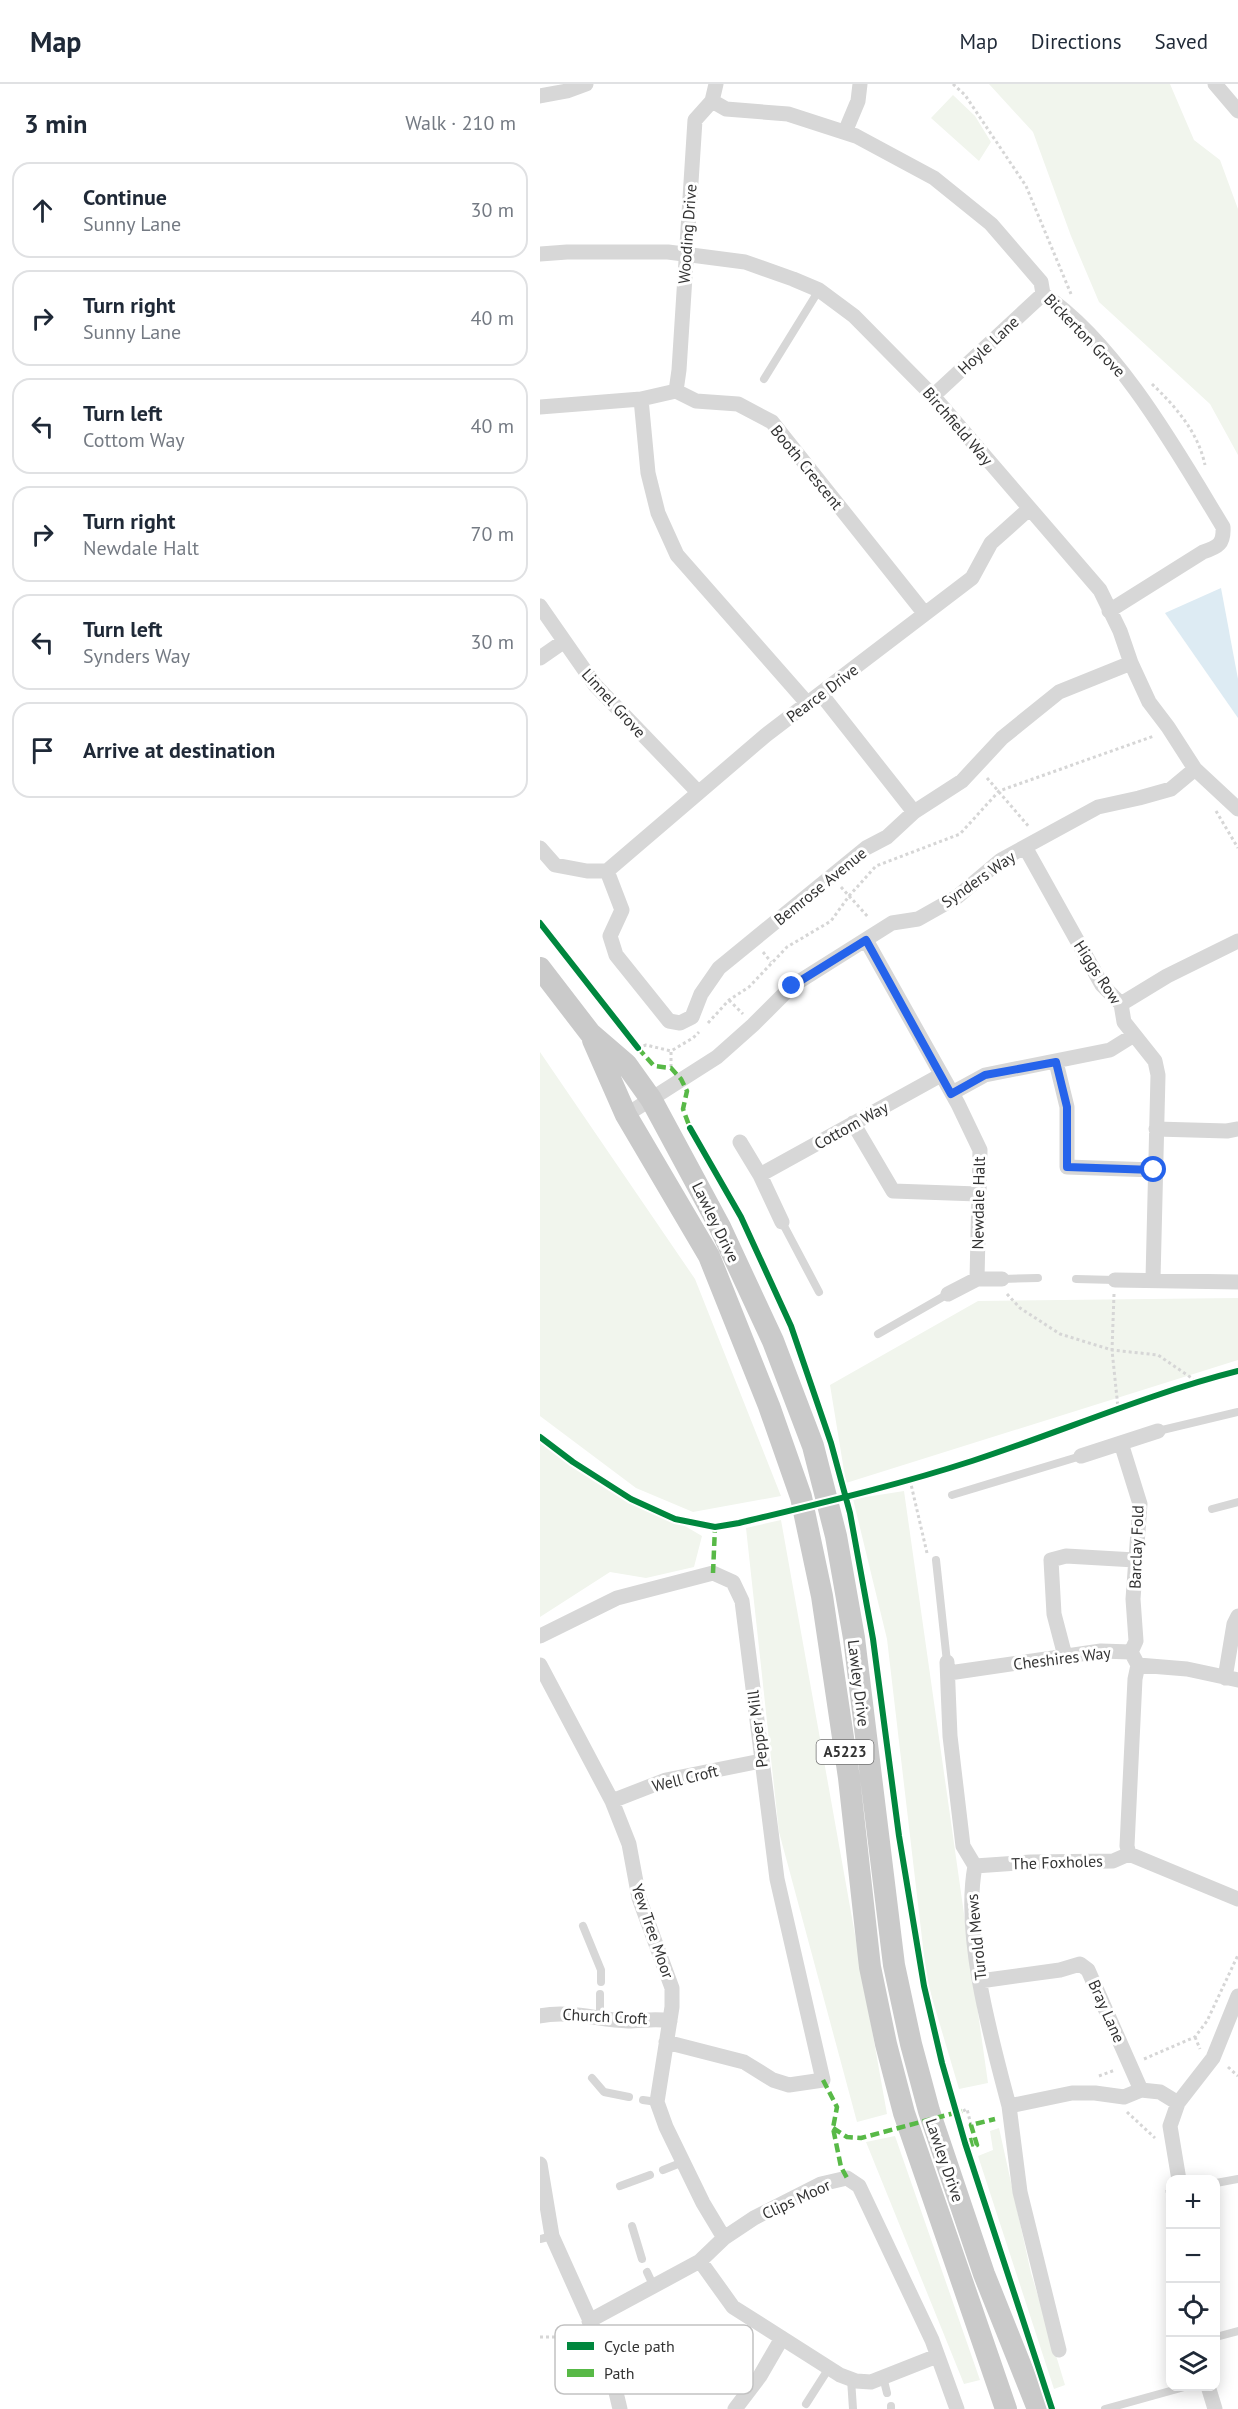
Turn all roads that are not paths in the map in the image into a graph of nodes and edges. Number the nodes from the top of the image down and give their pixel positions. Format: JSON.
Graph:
{"nodes":[{"id":1,"x":586,"y":84,"type":"edge"},
{"id":2,"x":716,"y":84,"type":"edge"},
{"id":3,"x":860,"y":84,"type":"edge"},
{"id":4,"x":1215,"y":84,"type":"edge"},
{"id":5,"x":540,"y":96,"type":"edge"},
{"id":6,"x":712,"y":100,"type":"junction"},
{"id":7,"x":1238,"y":111,"type":"edge"},
{"id":8,"x":845,"y":132,"type":"junction"},
{"id":9,"x":686,"y":253,"type":"junction"},
{"id":10,"x":540,"y":254,"type":"edge"},
{"id":11,"x":819,"y":290,"type":"junction"},
{"id":12,"x":1043,"y":294,"type":"junction"},
{"id":13,"x":764,"y":379,"type":"dead end"},
{"id":14,"x":676,"y":391,"type":"junction"},
{"id":15,"x":933,"y":396,"type":"junction"},
{"id":16,"x":641,"y":399,"type":"junction"},
{"id":17,"x":540,"y":407,"type":"edge"},
{"id":18,"x":1029,"y":509,"type":"junction"},
{"id":19,"x":540,"y":606,"type":"edge"},
{"id":20,"x":1109,"y":611,"type":"junction"},
{"id":21,"x":925,"y":614,"type":"junction"},
{"id":22,"x":563,"y":642,"type":"junction"},
{"id":23,"x":540,"y":658,"type":"edge"},
{"id":24,"x":1131,"y":663,"type":"junction"},
{"id":25,"x":821,"y":694,"type":"junction"},
{"id":26,"x":807,"y":704,"type":"junction"},
{"id":27,"x":1196,"y":769,"type":"junction"},
{"id":28,"x":698,"y":792,"type":"junction"},
{"id":29,"x":1238,"y":809,"type":"edge"},
{"id":30,"x":915,"y":812,"type":"junction"},
{"id":31,"x":1031,"y":843,"type":"junction"},
{"id":32,"x":540,"y":848,"type":"edge"},
{"id":33,"x":607,"y":871,"type":"junction"},
{"id":34,"x":866,"y":940,"type":"junction"},
{"id":35,"x":1238,"y":941,"type":"edge"},
{"id":36,"x":540,"y":968,"type":"edge"},
{"id":37,"x":1121,"y":1004,"type":"junction"},
{"id":38,"x":590,"y":1033,"type":"junction"},
{"id":39,"x":1134,"y":1035,"type":"junction"},
{"id":40,"x":1056,"y":1062,"type":"junction"},
{"id":41,"x":941,"y":1075,"type":"junction"},
{"id":42,"x":951,"y":1094,"type":"junction"},
{"id":43,"x":651,"y":1099,"type":"junction"},
{"id":44,"x":626,"y":1115,"type":"junction"},
{"id":45,"x":854,"y":1123,"type":"junction"},
{"id":46,"x":1156,"y":1129,"type":"junction"},
{"id":47,"x":1238,"y":1129,"type":"edge"},
{"id":48,"x":740,"y":1142,"type":"dead end"},
{"id":49,"x":1154,"y":1170,"type":"junction"},
{"id":50,"x":760,"y":1175,"type":"junction"},
{"id":51,"x":978,"y":1194,"type":"junction"},
{"id":52,"x":782,"y":1222,"type":"joint"},
{"id":53,"x":1038,"y":1278,"type":"dead end"},
{"id":54,"x":991,"y":1279,"type":"junction"},
{"id":55,"x":1076,"y":1279,"type":"dead end"},
{"id":56,"x":1153,"y":1279,"type":"junction"},
{"id":57,"x":1115,"y":1280,"type":"joint"},
{"id":58,"x":1238,"y":1282,"type":"edge"},
{"id":59,"x":819,"y":1292,"type":"dead end"},
{"id":60,"x":948,"y":1294,"type":"joint"},
{"id":61,"x":878,"y":1334,"type":"dead end"},
{"id":62,"x":1238,"y":1412,"type":"edge"},
{"id":63,"x":1158,"y":1431,"type":"joint"},
{"id":64,"x":1121,"y":1443,"type":"junction"},
{"id":65,"x":1081,"y":1456,"type":"joint"},
{"id":66,"x":952,"y":1495,"type":"dead end"},
{"id":67,"x":1238,"y":1502,"type":"edge"},
{"id":68,"x":1212,"y":1509,"type":"dead end"},
{"id":69,"x":936,"y":1560,"type":"dead end"},
{"id":70,"x":1135,"y":1560,"type":"junction"},
{"id":71,"x":1238,"y":1616,"type":"edge"},
{"id":72,"x":540,"y":1636,"type":"edge"},
{"id":73,"x":1065,"y":1656,"type":"junction"},
{"id":74,"x":1134,"y":1658,"type":"junction"},
{"id":75,"x":540,"y":1665,"type":"edge"},
{"id":76,"x":948,"y":1668,"type":"junction"},
{"id":77,"x":1231,"y":1679,"type":"edge"},
{"id":78,"x":761,"y":1761,"type":"junction"},
{"id":79,"x":612,"y":1801,"type":"junction"},
{"id":80,"x":1130,"y":1854,"type":"junction"},
{"id":81,"x":975,"y":1866,"type":"junction"},
{"id":82,"x":1238,"y":1899,"type":"edge"},
{"id":83,"x":583,"y":1926,"type":"dead end"},
{"id":84,"x":980,"y":1981,"type":"junction"},
{"id":85,"x":601,"y":1982,"type":"dead end"},
{"id":86,"x":600,"y":1994,"type":"dead end"},
{"id":87,"x":1238,"y":1996,"type":"edge"},
{"id":88,"x":540,"y":2016,"type":"edge"},
{"id":89,"x":600,"y":2018,"type":"junction"},
{"id":90,"x":670,"y":2021,"type":"junction"},
{"id":91,"x":666,"y":2043,"type":"junction"},
{"id":92,"x":592,"y":2079,"type":"dead end"},
{"id":93,"x":823,"y":2080,"type":"joint"},
{"id":94,"x":1141,"y":2090,"type":"junction"},
{"id":95,"x":629,"y":2097,"type":"dead end"},
{"id":96,"x":1178,"y":2103,"type":"junction"},
{"id":97,"x":1009,"y":2106,"type":"junction"},
{"id":98,"x":683,"y":2162,"type":"junction"},
{"id":99,"x":540,"y":2164,"type":"edge"},
{"id":100,"x":663,"y":2170,"type":"dead end"},
{"id":101,"x":650,"y":2175,"type":"dead end"},
{"id":102,"x":1172,"y":2175,"type":"edge"},
{"id":103,"x":1238,"y":2179,"type":"edge"},
{"id":104,"x":1220,"y":2182,"type":"edge"},
{"id":105,"x":620,"y":2187,"type":"dead end"},
{"id":106,"x":632,"y":2226,"type":"dead end"},
{"id":107,"x":546,"y":2238,"type":"edge"},
{"id":108,"x":724,"y":2238,"type":"junction"},
{"id":109,"x":642,"y":2259,"type":"dead end"},
{"id":110,"x":700,"y":2261,"type":"junction"},
{"id":111,"x":647,"y":2272,"type":"dead end"},
{"id":112,"x":654,"y":2287,"type":"junction"},
{"id":113,"x":589,"y":2321,"type":"junction"},
{"id":114,"x":591,"y":2325,"type":"edge"},
{"id":115,"x":1238,"y":2331,"type":"edge"},
{"id":116,"x":1220,"y":2336,"type":"edge"},
{"id":117,"x":782,"y":2338,"type":"junction"},
{"id":118,"x":1059,"y":2350,"type":"dead end"},
{"id":119,"x":937,"y":2356,"type":"junction"},
{"id":120,"x":829,"y":2368,"type":"junction"},
{"id":121,"x":884,"y":2377,"type":"junction"},
{"id":122,"x":850,"y":2379,"type":"junction"},
{"id":123,"x":753,"y":2385,"type":"edge"},
{"id":124,"x":1170,"y":2391,"type":"edge"},
{"id":125,"x":1210,"y":2391,"type":"edge"},
{"id":126,"x":887,"y":2392,"type":"dead end"},
{"id":127,"x":617,"y":2394,"type":"edge"},
{"id":128,"x":746,"y":2394,"type":"edge"},
{"id":129,"x":806,"y":2404,"type":"dead end"},
{"id":130,"x":621,"y":2409,"type":"edge"},
{"id":131,"x":735,"y":2409,"type":"edge"},
{"id":132,"x":853,"y":2409,"type":"edge"},
{"id":133,"x":957,"y":2409,"type":"edge"},
{"id":134,"x":1006,"y":2409,"type":"edge"},
{"id":135,"x":1038,"y":2409,"type":"edge"},
{"id":136,"x":1105,"y":2409,"type":"edge"},
{"id":137,"x":1215,"y":2409,"type":"edge"}],
"edges":[{"from":1,"to":5,"type":"street"},
{"from":2,"to":6,"type":"street","name":"Wooding Drive"},
{"from":3,"to":8,"type":"street"},
{"from":4,"to":7,"type":"street"},
{"from":6,"to":8,"type":"street","name":"Bickerton Grove"},
{"from":6,"to":9,"type":"street","name":"Wooding Drive"},
{"from":8,"to":12,"type":"street","name":"Bickerton Grove"},
{"from":9,"to":10,"type":"street","name":"Birchfield Way"},
{"from":9,"to":11,"type":"street","name":"Birchfield Way"},
{"from":9,"to":14,"type":"street","name":"Wooding Drive"},
{"from":11,"to":13,"type":"lane"},
{"from":11,"to":15,"type":"street","name":"Birchfield Way"},
{"from":12,"to":15,"type":"street","name":"Hoyle Lane"},
{"from":12,"to":20,"type":"street","name":"Bickerton Grove"},
{"from":14,"to":16,"type":"street"},
{"from":14,"to":21,"type":"street","name":"Booth Crescent"},
{"from":15,"to":18,"type":"street","name":"Birchfield Way"},
{"from":16,"to":17,"type":"street"},
{"from":16,"to":26,"type":"street"},
{"from":18,"to":20,"type":"street","name":"Birchfield Way"},
{"from":18,"to":21,"type":"street","name":"Pearce Drive"},
{"from":19,"to":22,"type":"street","name":"Linnel Grove"},
{"from":20,"to":24,"type":"street","name":"Birchfield Way"},
{"from":21,"to":25,"type":"street","name":"Pearce Drive"},
{"from":22,"to":23,"type":"street"},
{"from":22,"to":28,"type":"street","name":"Linnel Grove"},
{"from":24,"to":27,"type":"street","name":"Birchfield Way"},
{"from":24,"to":30,"type":"street","name":"Bemrose Avenue"},
{"from":25,"to":26,"type":"street","name":"Pearce Drive"},
{"from":25,"to":30,"type":"street"},
{"from":26,"to":28,"type":"street","name":"Pearce Drive"},
{"from":27,"to":29,"type":"street","name":"Birchfield Way"},
{"from":27,"to":31,"type":"street","name":"Synders Way"},
{"from":28,"to":33,"type":"street","name":"Pearce Drive"},
{"from":30,"to":33,"type":"street","name":"Bemrose Avenue"},
{"from":31,"to":34,"type":"street","name":"Synders Way"},
{"from":31,"to":37,"type":"street","name":"Higgs Row"},
{"from":32,"to":33,"type":"street"},
{"from":34,"to":41,"type":"street","name":"Newdale Halt"},
{"from":34,"to":43,"type":"street","name":"Synders Way"},
{"from":35,"to":37,"type":"street"},
{"from":36,"to":38,"type":"main road","name":"Lawley Drive","number":"A5223"},
{"from":37,"to":39,"type":"street","name":"Higgs Row"},
{"from":38,"to":43,"type":"main road","name":"Lawley Drive","number":"A5223"},
{"from":38,"to":44,"type":"main road","name":"Lawley Drive","number":"A5223"},
{"from":39,"to":40,"type":"street"},
{"from":39,"to":46,"type":"street","name":"Higgs Row"},
{"from":40,"to":42,"type":"street"},
{"from":40,"to":49,"type":"street"},
{"from":41,"to":42,"type":"street","name":"Newdale Halt"},
{"from":41,"to":45,"type":"street","name":"Cottom Way"},
{"from":42,"to":51,"type":"street","name":"Newdale Halt"},
{"from":43,"to":44,"type":"street","name":"Synders Way"},
{"from":43,"to":135,"type":"main road","name":"Lawley Drive","number":"A5223"},
{"from":44,"to":134,"type":"main road","name":"Lawley Drive","number":"A5223"},
{"from":45,"to":50,"type":"street","name":"Cottom Way"},
{"from":45,"to":51,"type":"street"},
{"from":46,"to":47,"type":"street"},
{"from":46,"to":49,"type":"street","name":"Higgs Row"},
{"from":48,"to":50,"type":"street"},
{"from":49,"to":56,"type":"street","name":"Higgs Row"},
{"from":50,"to":52,"type":"street"},
{"from":51,"to":54,"type":"street","name":"Newdale Halt"},
{"from":52,"to":59,"type":"lane"},
{"from":53,"to":54,"type":"lane"},
{"from":54,"to":60,"type":"street"},
{"from":55,"to":57,"type":"lane"},
{"from":56,"to":57,"type":"street"},
{"from":56,"to":58,"type":"street"},
{"from":60,"to":61,"type":"lane"},
{"from":62,"to":63,"type":"lane"},
{"from":63,"to":64,"type":"street"},
{"from":64,"to":65,"type":"street"},
{"from":64,"to":70,"type":"street","name":"Barclay Fold"},
{"from":65,"to":66,"type":"lane"},
{"from":67,"to":68,"type":"lane"},
{"from":69,"to":76,"type":"lane"},
{"from":70,"to":73,"type":"street"},
{"from":70,"to":74,"type":"street","name":"Barclay Fold"},
{"from":71,"to":77,"type":"street"},
{"from":72,"to":78,"type":"street","name":"Pepper Mill"},
{"from":73,"to":74,"type":"street","name":"Cheshires Way"},
{"from":73,"to":76,"type":"street","name":"Cheshires Way"},
{"from":74,"to":77,"type":"street","name":"Cheshires Way"},
{"from":74,"to":80,"type":"street","name":"Barclay Fold"},
{"from":75,"to":79,"type":"street","name":"Yew Tree Moor"},
{"from":76,"to":81,"type":"street"},
{"from":78,"to":79,"type":"street","name":"Well Croft"},
{"from":78,"to":93,"type":"street","name":"Pepper Mill"},
{"from":79,"to":90,"type":"street","name":"Yew Tree Moor"},
{"from":80,"to":81,"type":"street","name":"The Foxholes"},
{"from":80,"to":82,"type":"street"},
{"from":81,"to":84,"type":"street","name":"Turold Mews"},
{"from":83,"to":85,"type":"lane"},
{"from":84,"to":94,"type":"street","name":"Bray Lane"},
{"from":84,"to":97,"type":"street","name":"Turold Mews"},
{"from":86,"to":89,"type":"lane"},
{"from":87,"to":96,"type":"street"},
{"from":88,"to":89,"type":"street","name":"Church Croft"},
{"from":89,"to":90,"type":"street","name":"Church Croft"},
{"from":90,"to":91,"type":"street","name":"Yew Tree Moor"},
{"from":91,"to":93,"type":"street","name":"Church Croft"},
{"from":91,"to":98,"type":"street","name":"Yew Tree Moor"},
{"from":92,"to":95,"type":"lane"},
{"from":94,"to":96,"type":"street"},
{"from":94,"to":97,"type":"street"},
{"from":96,"to":102,"type":"street"},
{"from":97,"to":118,"type":"street","name":"Turold Mews"},
{"from":98,"to":100,"type":"lane"},
{"from":98,"to":108,"type":"street","name":"Yew Tree Moor"},
{"from":99,"to":107,"type":"street"},
{"from":101,"to":105,"type":"lane"},
{"from":103,"to":104,"type":"lane"},
{"from":106,"to":109,"type":"lane"},
{"from":107,"to":113,"type":"street"},
{"from":108,"to":110,"type":"street","name":"Clips Moor"},
{"from":108,"to":119,"type":"street","name":"Clips Moor"},
{"from":110,"to":112,"type":"street","name":"Clips Moor"},
{"from":110,"to":117,"type":"street"},
{"from":111,"to":112,"type":"lane"},
{"from":112,"to":113,"type":"street","name":"Clips Moor"},
{"from":113,"to":114,"type":"street"},
{"from":115,"to":116,"type":"lane"},
{"from":117,"to":120,"type":"street"},
{"from":117,"to":123,"type":"street"},
{"from":119,"to":121,"type":"street"},
{"from":119,"to":133,"type":"street","name":"Clips Moor"},
{"from":120,"to":122,"type":"street"},
{"from":120,"to":129,"type":"lane"},
{"from":121,"to":122,"type":"street"},
{"from":121,"to":126,"type":"lane"},
{"from":122,"to":132,"type":"lane"},
{"from":124,"to":136,"type":"lane"},
{"from":125,"to":137,"type":"street"},
{"from":127,"to":130,"type":"street"},
{"from":128,"to":131,"type":"street"}]}
